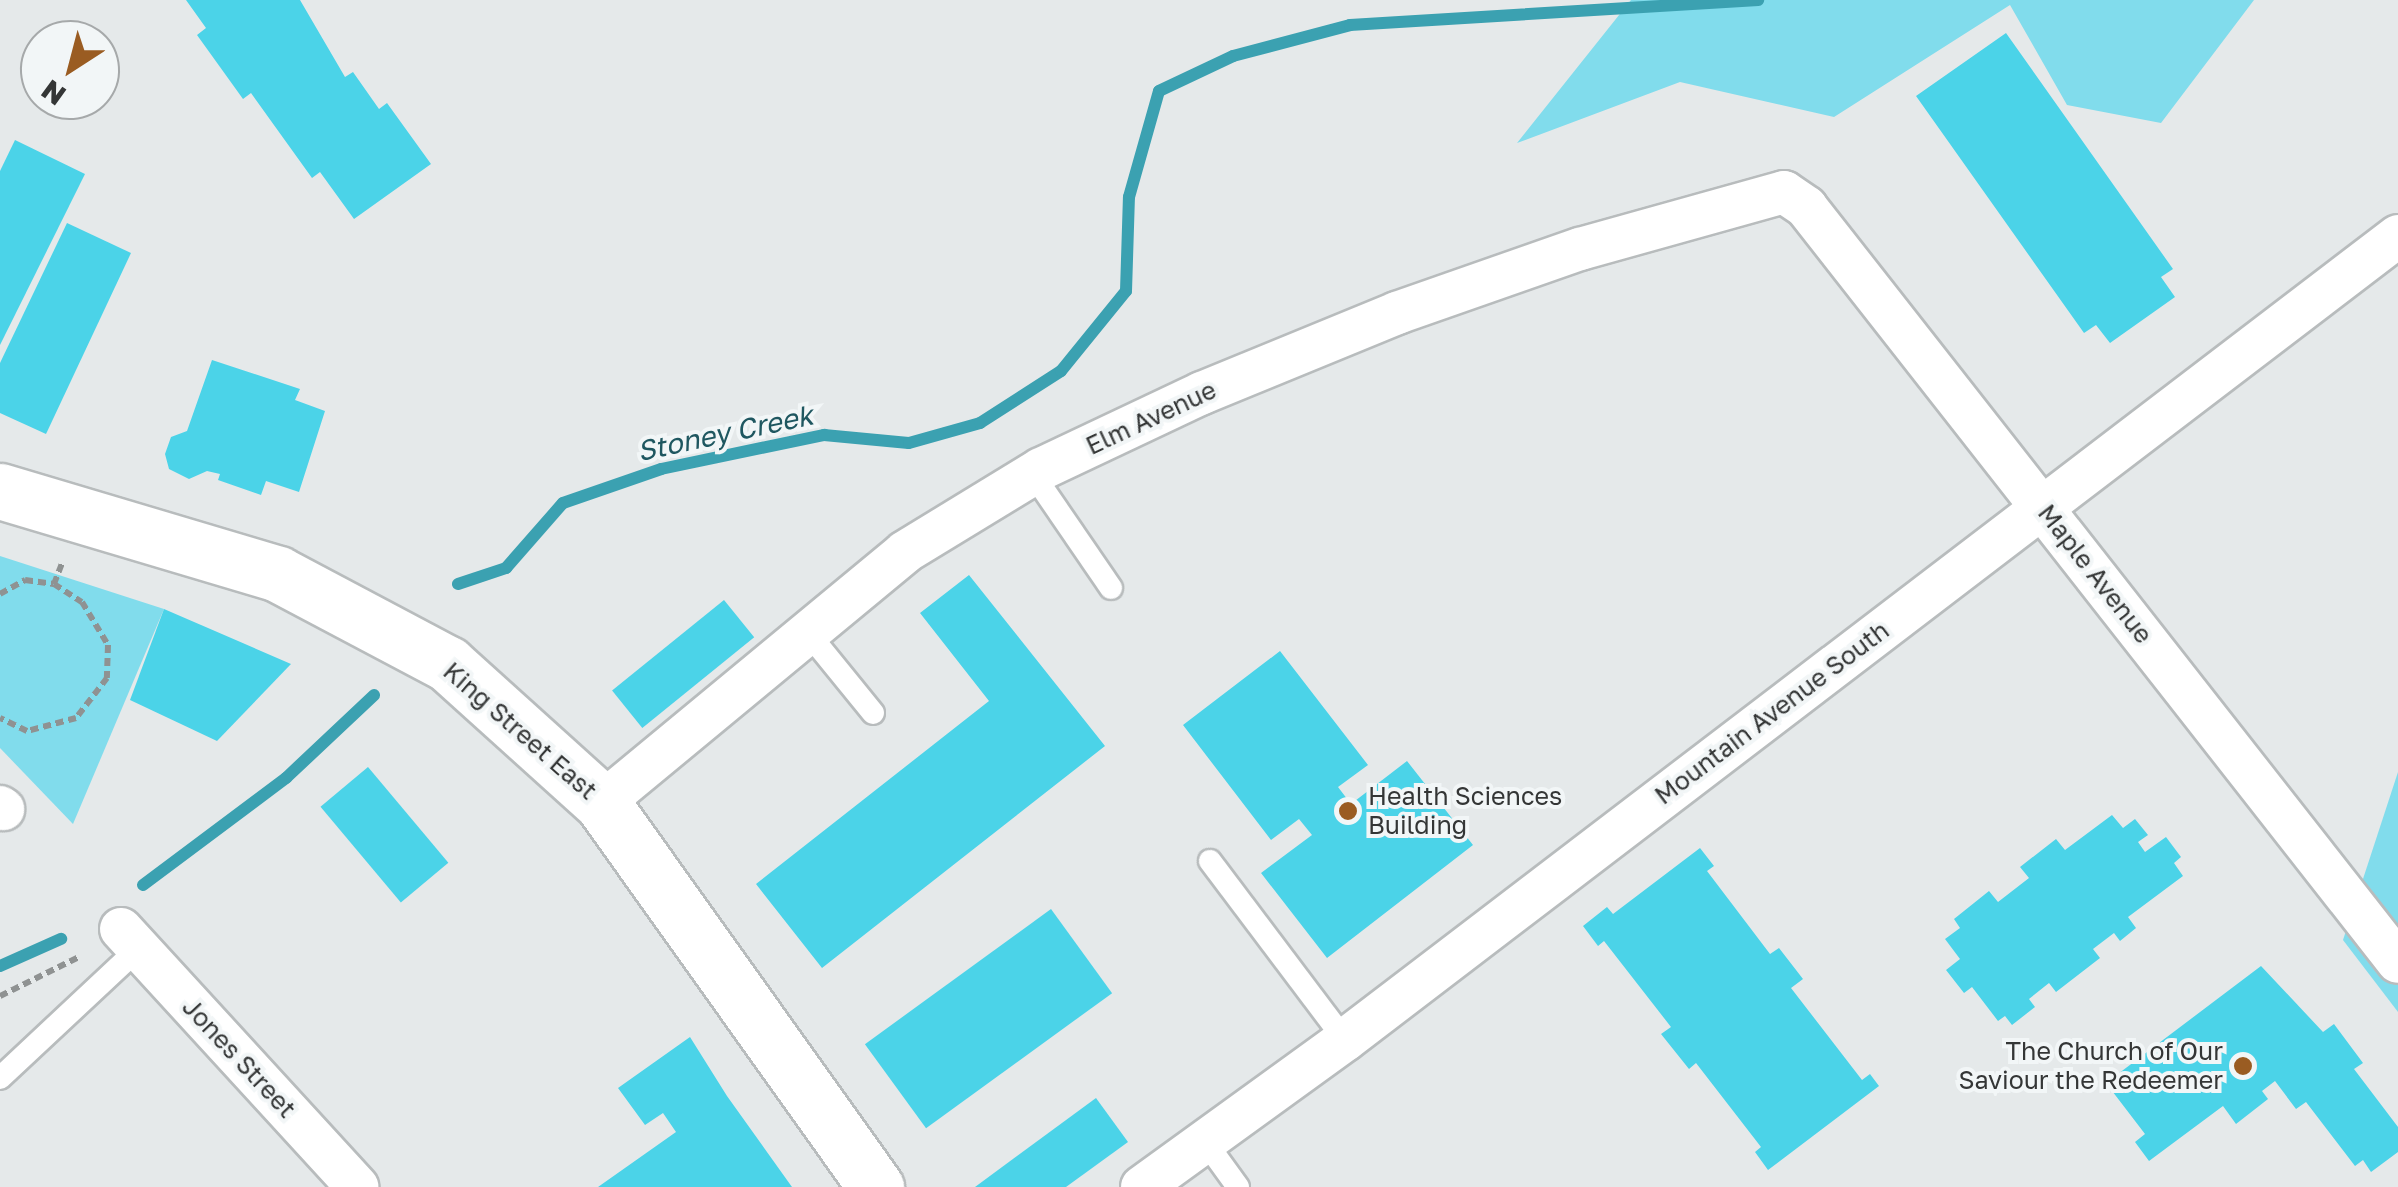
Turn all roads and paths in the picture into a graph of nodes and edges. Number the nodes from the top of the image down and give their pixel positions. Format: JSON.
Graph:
{"nodes":[{"id":1,"x":1784,"y":192,"type":"joint"},
{"id":2,"x":2398,"y":236,"type":"edge"},
{"id":3,"x":1033,"y":474,"type":"junction"},
{"id":4,"x":0,"y":490,"type":"edge"},
{"id":5,"x":2042,"y":506,"type":"junction"},
{"id":6,"x":62,"y":563,"type":"dead end"},
{"id":7,"x":54,"y":584,"type":"junction"},
{"id":8,"x":1111,"y":588,"type":"dead end"},
{"id":9,"x":0,"y":594,"type":"edge"},
{"id":10,"x":808,"y":632,"type":"junction"},
{"id":11,"x":873,"y":713,"type":"dead end"},
{"id":12,"x":0,"y":718,"type":"edge"},
{"id":13,"x":602,"y":803,"type":"junction"},
{"id":14,"x":1210,"y":861,"type":"dead end"},
{"id":15,"x":116,"y":943,"type":"junction"},
{"id":16,"x":2398,"y":962,"type":"edge"},
{"id":17,"x":0,"y":996,"type":"edge"},
{"id":18,"x":1345,"y":1040,"type":"junction"},
{"id":19,"x":0,"y":1078,"type":"edge"},
{"id":20,"x":1204,"y":1140,"type":"junction"},
{"id":21,"x":357,"y":1187,"type":"edge"},
{"id":22,"x":876,"y":1187,"type":"edge"},
{"id":23,"x":1142,"y":1187,"type":"edge"},
{"id":24,"x":1238,"y":1187,"type":"edge"}],
"edges":[{"from":1,"to":3,"type":"street","name":"Elm Avenue"},
{"from":1,"to":5,"type":"street","name":"Maple Avenue"},
{"from":2,"to":5,"type":"street","name":"Mountain Avenue South"},
{"from":3,"to":8,"type":"lane"},
{"from":3,"to":10,"type":"street","name":"Elm Avenue"},
{"from":4,"to":13,"type":"main road","name":"King Street East"},
{"from":5,"to":16,"type":"street","name":"Maple Avenue"},
{"from":5,"to":18,"type":"street","name":"Mountain Avenue South"},
{"from":6,"to":7,"type":"path"},
{"from":7,"to":9,"type":"path"},
{"from":7,"to":12,"type":"path"},
{"from":10,"to":11,"type":"lane"},
{"from":10,"to":13,"type":"street","name":"Elm Avenue"},
{"from":13,"to":22,"type":"main road","name":"King Street East"},
{"from":14,"to":18,"type":"lane"},
{"from":15,"to":17,"type":"path"},
{"from":15,"to":19,"type":"lane"},
{"from":15,"to":21,"type":"street","name":"Jones Street"},
{"from":18,"to":20,"type":"street","name":"Mountain Avenue South"},
{"from":20,"to":23,"type":"street","name":"Mountain Avenue South"},
{"from":20,"to":24,"type":"lane"}]}
